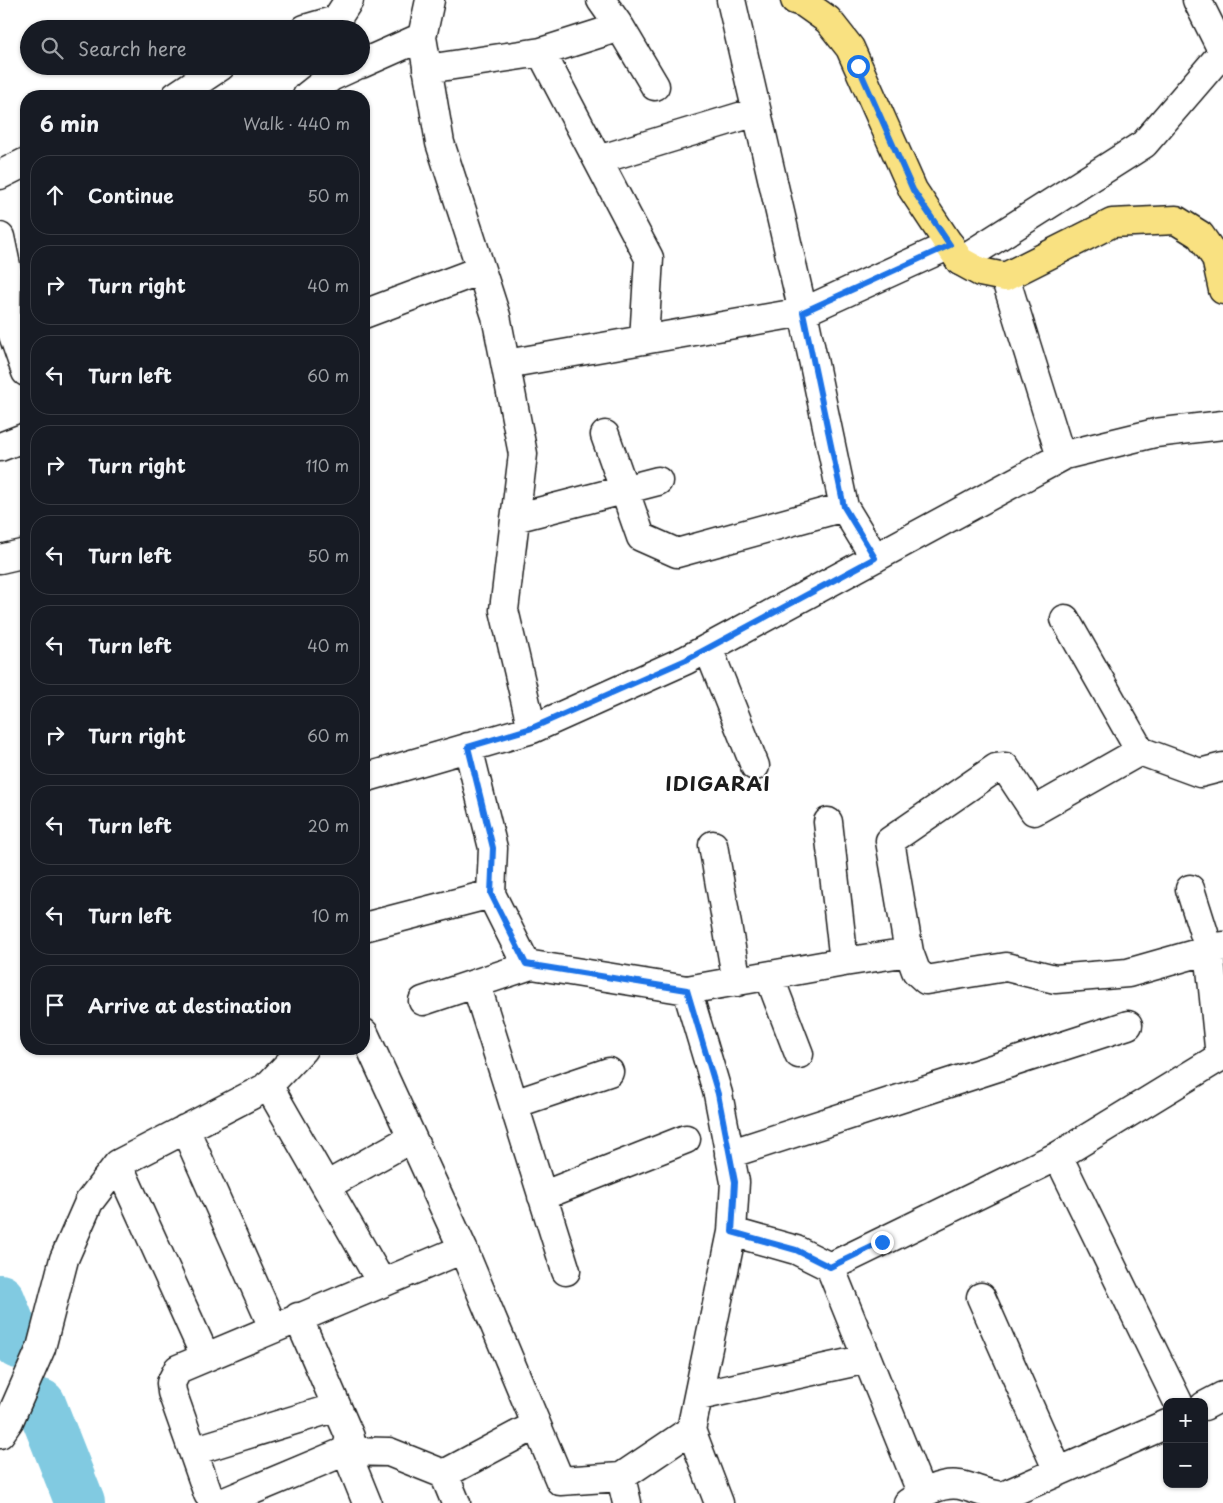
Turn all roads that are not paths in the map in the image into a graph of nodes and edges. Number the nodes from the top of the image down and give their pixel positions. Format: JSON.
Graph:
{"nodes":[{"id":1,"x":349,"y":0,"type":"edge"},
{"id":2,"x":430,"y":0,"type":"edge"},
{"id":3,"x":601,"y":0,"type":"edge"},
{"id":4,"x":731,"y":0,"type":"edge"},
{"id":5,"x":795,"y":0,"type":"edge"},
{"id":6,"x":1197,"y":0,"type":"edge"},
{"id":7,"x":336,"y":20,"type":"edge"},
{"id":8,"x":620,"y":27,"type":"junction"},
{"id":9,"x":422,"y":37,"type":"junction"},
{"id":10,"x":541,"y":52,"type":"junction"},
{"id":11,"x":1223,"y":52,"type":"edge"},
{"id":12,"x":370,"y":60,"type":"edge"},
{"id":13,"x":427,"y":69,"type":"junction"},
{"id":14,"x":208,"y":75,"type":"edge"},
{"id":15,"x":335,"y":75,"type":"edge"},
{"id":16,"x":655,"y":86,"type":"dead end"},
{"id":17,"x":185,"y":90,"type":"edge"},
{"id":18,"x":315,"y":90,"type":"edge"},
{"id":19,"x":756,"y":112,"type":"junction"},
{"id":20,"x":598,"y":160,"type":"junction"},
{"id":21,"x":20,"y":165,"type":"edge"},
{"id":22,"x":0,"y":175,"type":"edge"},
{"id":23,"x":0,"y":236,"type":"edge"},
{"id":24,"x":955,"y":253,"type":"junction"},
{"id":25,"x":481,"y":270,"type":"junction"},
{"id":26,"x":1004,"y":277,"type":"junction"},
{"id":27,"x":3,"y":290,"type":"edge"},
{"id":28,"x":1223,"y":290,"type":"edge"},
{"id":29,"x":370,"y":312,"type":"edge"},
{"id":30,"x":803,"y":312,"type":"junction"},
{"id":31,"x":644,"y":340,"type":"junction"},
{"id":32,"x":20,"y":353,"type":"edge"},
{"id":33,"x":506,"y":364,"type":"junction"},
{"id":34,"x":1223,"y":425,"type":"edge"},
{"id":35,"x":605,"y":435,"type":"dead end"},
{"id":36,"x":20,"y":439,"type":"edge"},
{"id":37,"x":0,"y":447,"type":"edge"},
{"id":38,"x":1061,"y":457,"type":"junction"},
{"id":39,"x":658,"y":481,"type":"dead end"},
{"id":40,"x":624,"y":490,"type":"junction"},
{"id":41,"x":844,"y":507,"type":"junction"},
{"id":42,"x":515,"y":518,"type":"junction"},
{"id":43,"x":20,"y":554,"type":"edge"},
{"id":44,"x":875,"y":558,"type":"junction"},
{"id":45,"x":0,"y":559,"type":"edge"},
{"id":46,"x":1065,"y":619,"type":"dead end"},
{"id":47,"x":708,"y":648,"type":"junction"},
{"id":48,"x":532,"y":728,"type":"junction"},
{"id":49,"x":468,"y":747,"type":"junction"},
{"id":50,"x":1140,"y":751,"type":"junction"},
{"id":51,"x":754,"y":766,"type":"dead end"},
{"id":52,"x":1223,"y":767,"type":"edge"},
{"id":53,"x":370,"y":776,"type":"edge"},
{"id":54,"x":828,"y":822,"type":"dead end"},
{"id":55,"x":713,"y":845,"type":"dead end"},
{"id":56,"x":1190,"y":889,"type":"dead end"},
{"id":57,"x":491,"y":894,"type":"junction"},
{"id":58,"x":370,"y":925,"type":"edge"},
{"id":59,"x":1216,"y":947,"type":"edge"},
{"id":60,"x":909,"y":952,"type":"junction"},
{"id":61,"x":844,"y":962,"type":"junction"},
{"id":62,"x":531,"y":965,"type":"junction"},
{"id":63,"x":769,"y":976,"type":"junction"},
{"id":64,"x":737,"y":982,"type":"junction"},
{"id":65,"x":476,"y":984,"type":"junction"},
{"id":66,"x":687,"y":990,"type":"junction"},
{"id":67,"x":423,"y":1001,"type":"dead end"},
{"id":68,"x":1128,"y":1025,"type":"dead end"},
{"id":69,"x":370,"y":1046,"type":"edge"},
{"id":70,"x":799,"y":1054,"type":"dead end"},
{"id":71,"x":297,"y":1055,"type":"edge"},
{"id":72,"x":609,"y":1072,"type":"dead end"},
{"id":73,"x":268,"y":1085,"type":"junction"},
{"id":74,"x":514,"y":1104,"type":"junction"},
{"id":75,"x":185,"y":1129,"type":"junction"},
{"id":76,"x":412,"y":1138,"type":"junction"},
{"id":77,"x":686,"y":1139,"type":"dead end"},
{"id":78,"x":729,"y":1154,"type":"junction"},
{"id":79,"x":1058,"y":1156,"type":"junction"},
{"id":80,"x":118,"y":1164,"type":"junction"},
{"id":81,"x":326,"y":1186,"type":"junction"},
{"id":82,"x":542,"y":1196,"type":"junction"},
{"id":83,"x":732,"y":1232,"type":"junction"},
{"id":84,"x":463,"y":1249,"type":"junction"},
{"id":85,"x":830,"y":1267,"type":"junction"},
{"id":86,"x":566,"y":1271,"type":"dead end"},
{"id":87,"x":381,"y":1282,"type":"junction"},
{"id":88,"x":981,"y":1297,"type":"dead end"},
{"id":89,"x":286,"y":1322,"type":"junction"},
{"id":90,"x":205,"y":1356,"type":"junction"},
{"id":91,"x":867,"y":1359,"type":"junction"},
{"id":92,"x":699,"y":1396,"type":"junction"},
{"id":93,"x":1223,"y":1396,"type":"edge"},
{"id":94,"x":1176,"y":1398,"type":"edge"},
{"id":95,"x":1208,"y":1404,"type":"edge"},
{"id":96,"x":337,"y":1407,"type":"junction"},
{"id":97,"x":3,"y":1421,"type":"edge"},
{"id":98,"x":536,"y":1425,"type":"junction"},
{"id":99,"x":1163,"y":1426,"type":"edge"},
{"id":100,"x":691,"y":1430,"type":"junction"},
{"id":101,"x":193,"y":1451,"type":"junction"},
{"id":102,"x":346,"y":1451,"type":"junction"},
{"id":103,"x":1058,"y":1471,"type":"junction"},
{"id":104,"x":444,"y":1474,"type":"junction"},
{"id":105,"x":624,"y":1490,"type":"edge"},
{"id":106,"x":915,"y":1499,"type":"edge"},
{"id":107,"x":218,"y":1503,"type":"edge"},
{"id":108,"x":222,"y":1503,"type":"edge"},
{"id":109,"x":367,"y":1503,"type":"edge"},
{"id":110,"x":456,"y":1503,"type":"edge"},
{"id":111,"x":719,"y":1503,"type":"edge"}],
"edges":[{"from":1,"to":7,"type":"street"},
{"from":2,"to":9,"type":"street"},
{"from":3,"to":8,"type":"street"},
{"from":4,"to":19,"type":"street"},
{"from":5,"to":24,"type":"main road"},
{"from":6,"to":11,"type":"street"},
{"from":8,"to":10,"type":"street"},
{"from":8,"to":16,"type":"street"},
{"from":9,"to":12,"type":"street"},
{"from":9,"to":13,"type":"street"},
{"from":10,"to":13,"type":"street"},
{"from":10,"to":20,"type":"street"},
{"from":11,"to":24,"type":"street"},
{"from":13,"to":25,"type":"street"},
{"from":14,"to":17,"type":"street"},
{"from":15,"to":18,"type":"street"},
{"from":19,"to":20,"type":"street"},
{"from":19,"to":30,"type":"street"},
{"from":20,"to":31,"type":"street"},
{"from":21,"to":22,"type":"street"},
{"from":23,"to":27,"type":"street"},
{"from":24,"to":26,"type":"main road"},
{"from":24,"to":30,"type":"street"},
{"from":25,"to":29,"type":"street"},
{"from":25,"to":33,"type":"street"},
{"from":26,"to":28,"type":"main road"},
{"from":26,"to":38,"type":"street"},
{"from":27,"to":32,"type":"street"},
{"from":30,"to":31,"type":"street"},
{"from":30,"to":41,"type":"street"},
{"from":31,"to":33,"type":"street"},
{"from":33,"to":42,"type":"street"},
{"from":34,"to":38,"type":"street"},
{"from":35,"to":40,"type":"street"},
{"from":36,"to":37,"type":"street"},
{"from":38,"to":44,"type":"street"},
{"from":39,"to":40,"type":"street"},
{"from":40,"to":41,"type":"street"},
{"from":40,"to":42,"type":"street"},
{"from":41,"to":44,"type":"street"},
{"from":42,"to":48,"type":"street"},
{"from":43,"to":45,"type":"street"},
{"from":44,"to":47,"type":"street"},
{"from":46,"to":50,"type":"street"},
{"from":47,"to":48,"type":"street"},
{"from":47,"to":51,"type":"street"},
{"from":48,"to":49,"type":"street"},
{"from":49,"to":53,"type":"street"},
{"from":49,"to":57,"type":"street"},
{"from":50,"to":52,"type":"street"},
{"from":50,"to":60,"type":"street"},
{"from":54,"to":61,"type":"street"},
{"from":55,"to":64,"type":"street"},
{"from":56,"to":59,"type":"street"},
{"from":57,"to":58,"type":"street"},
{"from":57,"to":62,"type":"street"},
{"from":59,"to":60,"type":"street"},
{"from":59,"to":79,"type":"street"},
{"from":60,"to":61,"type":"street"},
{"from":61,"to":63,"type":"street"},
{"from":62,"to":65,"type":"street"},
{"from":62,"to":66,"type":"street"},
{"from":63,"to":64,"type":"street"},
{"from":63,"to":70,"type":"street"},
{"from":64,"to":66,"type":"street"},
{"from":65,"to":67,"type":"street"},
{"from":65,"to":74,"type":"street"},
{"from":66,"to":78,"type":"street"},
{"from":68,"to":78,"type":"street"},
{"from":69,"to":76,"type":"street"},
{"from":71,"to":73,"type":"street"},
{"from":72,"to":74,"type":"street"},
{"from":73,"to":75,"type":"street"},
{"from":73,"to":81,"type":"street"},
{"from":74,"to":82,"type":"street"},
{"from":75,"to":80,"type":"street"},
{"from":75,"to":89,"type":"street"},
{"from":76,"to":81,"type":"street"},
{"from":76,"to":84,"type":"street"},
{"from":77,"to":82,"type":"street"},
{"from":78,"to":83,"type":"street"},
{"from":79,"to":85,"type":"street"},
{"from":79,"to":94,"type":"street"},
{"from":80,"to":90,"type":"street"},
{"from":80,"to":97,"type":"street"},
{"from":81,"to":87,"type":"street"},
{"from":82,"to":86,"type":"street"},
{"from":83,"to":85,"type":"street"},
{"from":83,"to":92,"type":"street"},
{"from":84,"to":87,"type":"street"},
{"from":84,"to":98,"type":"street"},
{"from":85,"to":91,"type":"street"},
{"from":87,"to":89,"type":"street"},
{"from":88,"to":103,"type":"street"},
{"from":89,"to":90,"type":"street"},
{"from":89,"to":96,"type":"street"},
{"from":90,"to":101,"type":"street"},
{"from":91,"to":92,"type":"street"},
{"from":91,"to":106,"type":"street"},
{"from":92,"to":100,"type":"street"},
{"from":93,"to":95,"type":"street"},
{"from":96,"to":101,"type":"street"},
{"from":96,"to":102,"type":"street"},
{"from":98,"to":104,"type":"street"},
{"from":98,"to":105,"type":"street"},
{"from":99,"to":103,"type":"street"},
{"from":100,"to":105,"type":"street"},
{"from":100,"to":111,"type":"street"},
{"from":101,"to":107,"type":"street"},
{"from":102,"to":104,"type":"street"},
{"from":102,"to":108,"type":"street"},
{"from":102,"to":109,"type":"street"},
{"from":103,"to":106,"type":"street"},
{"from":104,"to":110,"type":"street"}]}
